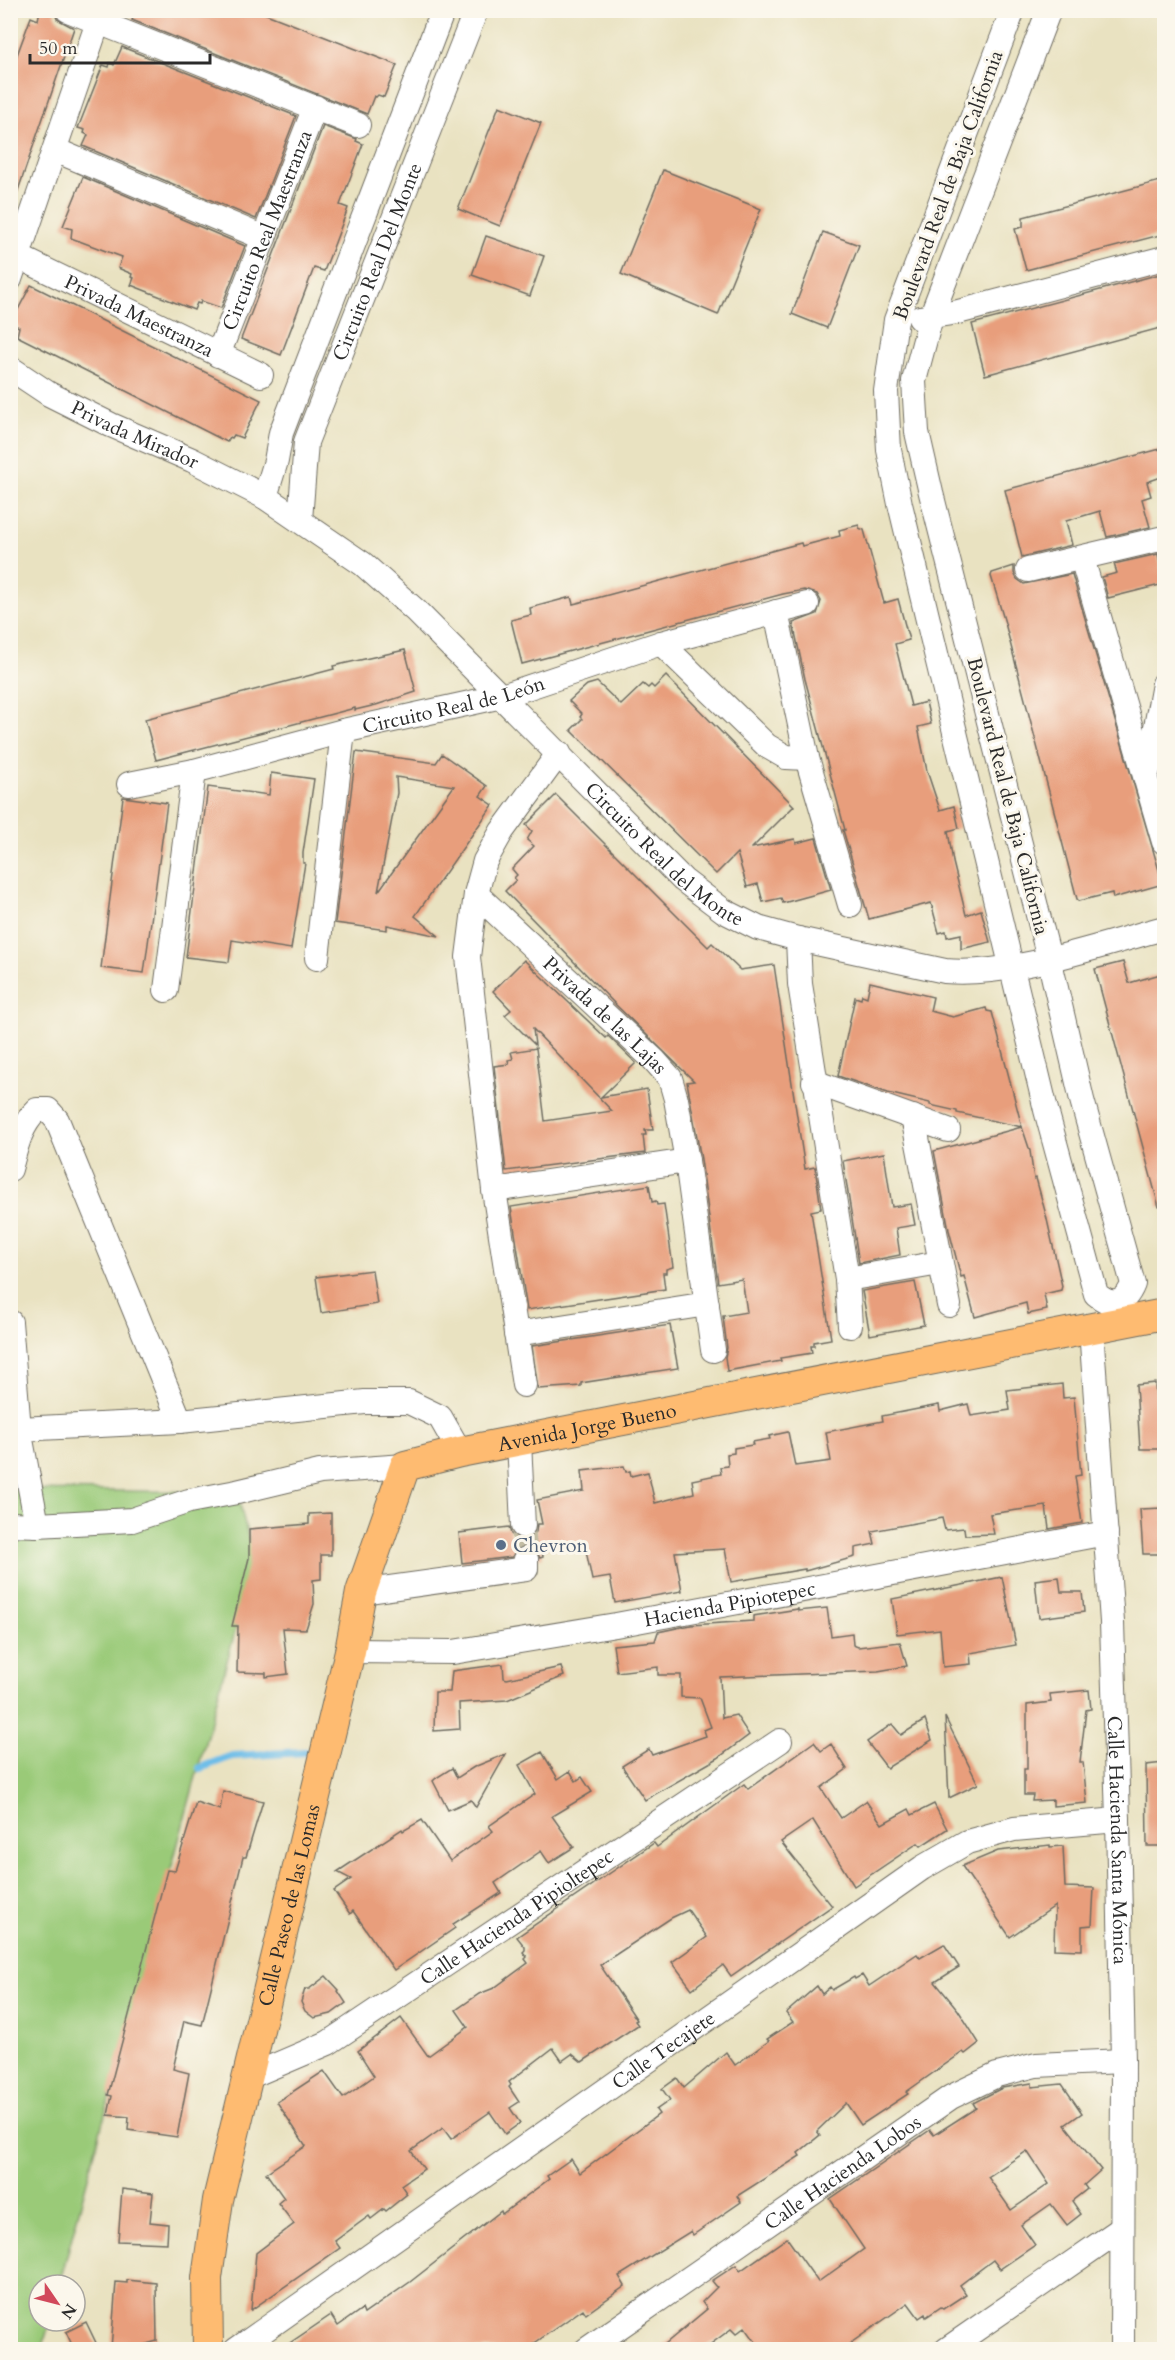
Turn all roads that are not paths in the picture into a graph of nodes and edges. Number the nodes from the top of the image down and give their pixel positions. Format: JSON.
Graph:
{"nodes":[{"id":1,"x":68,"y":10,"type":"edge"},
{"id":2,"x":443,"y":10,"type":"edge"},
{"id":3,"x":476,"y":10,"type":"edge"},
{"id":4,"x":1013,"y":10,"type":"edge"},
{"id":5,"x":1049,"y":10,"type":"edge"},
{"id":6,"x":98,"y":22,"type":"junction"},
{"id":7,"x":315,"y":107,"type":"junction"},
{"id":8,"x":358,"y":125,"type":"dead end"},
{"id":9,"x":55,"y":150,"type":"junction"},
{"id":10,"x":264,"y":238,"type":"junction"},
{"id":11,"x":17,"y":256,"type":"junction"},
{"id":12,"x":1164,"y":258,"type":"edge"},
{"id":13,"x":10,"y":279,"type":"edge"},
{"id":14,"x":931,"y":317,"type":"junction"},
{"id":15,"x":896,"y":320,"type":"junction"},
{"id":16,"x":218,"y":355,"type":"junction"},
{"id":17,"x":10,"y":368,"type":"edge"},
{"id":18,"x":261,"y":375,"type":"dead end"},
{"id":19,"x":932,"y":493,"type":"junction"},
{"id":20,"x":265,"y":497,"type":"junction"},
{"id":21,"x":900,"y":504,"type":"junction"},
{"id":22,"x":300,"y":520,"type":"junction"},
{"id":23,"x":1164,"y":538,"type":"edge"},
{"id":24,"x":1082,"y":558,"type":"junction"},
{"id":25,"x":1028,"y":570,"type":"dead end"},
{"id":26,"x":807,"y":604,"type":"dead end"},
{"id":27,"x":776,"y":612,"type":"junction"},
{"id":28,"x":662,"y":643,"type":"junction"},
{"id":29,"x":1164,"y":684,"type":"edge"},
{"id":30,"x":502,"y":696,"type":"junction"},
{"id":31,"x":342,"y":731,"type":"junction"},
{"id":32,"x":559,"y":753,"type":"junction"},
{"id":33,"x":807,"y":758,"type":"junction"},
{"id":34,"x":194,"y":771,"type":"junction"},
{"id":35,"x":1147,"y":775,"type":"junction"},
{"id":36,"x":129,"y":784,"type":"dead end"},
{"id":37,"x":1164,"y":842,"type":"edge"},
{"id":38,"x":476,"y":894,"type":"junction"},
{"id":39,"x":850,"y":905,"type":"dead end"},
{"id":40,"x":1164,"y":928,"type":"edge"},
{"id":41,"x":798,"y":939,"type":"junction"},
{"id":42,"x":317,"y":958,"type":"dead end"},
{"id":43,"x":1049,"y":958,"type":"junction"},
{"id":44,"x":1012,"y":966,"type":"junction"},
{"id":45,"x":166,"y":990,"type":"dead end"},
{"id":46,"x":814,"y":1082,"type":"junction"},
{"id":47,"x":1082,"y":1100,"type":"junction"},
{"id":48,"x":1046,"y":1110,"type":"junction"},
{"id":49,"x":913,"y":1117,"type":"junction"},
{"id":50,"x":948,"y":1130,"type":"dead end"},
{"id":51,"x":687,"y":1161,"type":"junction"},
{"id":52,"x":10,"y":1169,"type":"edge"},
{"id":53,"x":494,"y":1190,"type":"junction"},
{"id":54,"x":939,"y":1263,"type":"junction"},
{"id":55,"x":847,"y":1279,"type":"junction"},
{"id":56,"x":707,"y":1304,"type":"junction"},
{"id":57,"x":949,"y":1305,"type":"dead end"},
{"id":58,"x":1164,"y":1314,"type":"edge"},
{"id":59,"x":11,"y":1324,"type":"edge"},
{"id":60,"x":850,"y":1326,"type":"dead end"},
{"id":61,"x":1091,"y":1329,"type":"junction"},
{"id":62,"x":516,"y":1334,"type":"junction"},
{"id":63,"x":713,"y":1350,"type":"dead end"},
{"id":64,"x":524,"y":1385,"type":"dead end"},
{"id":65,"x":180,"y":1421,"type":"junction"},
{"id":66,"x":19,"y":1429,"type":"junction"},
{"id":67,"x":519,"y":1441,"type":"junction"},
{"id":68,"x":460,"y":1452,"type":"junction"},
{"id":69,"x":405,"y":1466,"type":"junction"},
{"id":70,"x":10,"y":1524,"type":"edge"},
{"id":71,"x":36,"y":1525,"type":"junction"},
{"id":72,"x":523,"y":1526,"type":"tunnel mouth"},
{"id":73,"x":1106,"y":1533,"type":"junction"},
{"id":74,"x":526,"y":1559,"type":"dead end"},
{"id":75,"x":362,"y":1593,"type":"junction"},
{"id":76,"x":350,"y":1651,"type":"junction"},
{"id":77,"x":780,"y":1742,"type":"dead end"},
{"id":78,"x":1118,"y":1820,"type":"junction"},
{"id":79,"x":1123,"y":2061,"type":"junction"},
{"id":80,"x":246,"y":2078,"type":"junction"},
{"id":81,"x":1121,"y":2229,"type":"junction"},
{"id":82,"x":208,"y":2349,"type":"edge"},
{"id":83,"x":236,"y":2349,"type":"edge"},
{"id":84,"x":586,"y":2349,"type":"edge"},
{"id":85,"x":945,"y":2349,"type":"edge"},
{"id":86,"x":1122,"y":2349,"type":"edge"}],
"edges":[{"from":1,"to":6,"type":"street","name":"Circuito Real Maestranza"},
{"from":2,"to":20,"type":"street","name":"Circuito Real Del Monte"},
{"from":3,"to":22,"type":"street","name":"Circuito Real Del Monte"},
{"from":4,"to":15,"type":"street","name":"Boulevard Real de Baja California"},
{"from":5,"to":14,"type":"street","name":"Boulevard Real de Baja California"},
{"from":6,"to":7,"type":"street","name":"Circuito Real Maestranza"},
{"from":6,"to":9,"type":"street"},
{"from":7,"to":8,"type":"street","name":"Circuito Real Maestranza"},
{"from":7,"to":10,"type":"street","name":"Circuito Real Maestranza"},
{"from":9,"to":10,"type":"street"},
{"from":9,"to":11,"type":"street"},
{"from":10,"to":16,"type":"street","name":"Circuito Real Maestranza"},
{"from":11,"to":13,"type":"street"},
{"from":11,"to":16,"type":"street","name":"Privada Maestranza"},
{"from":12,"to":14,"type":"street"},
{"from":14,"to":15,"type":"street"},
{"from":14,"to":19,"type":"street","name":"Boulevard Real de Baja California"},
{"from":15,"to":21,"type":"street","name":"Boulevard Real de Baja California"},
{"from":16,"to":18,"type":"street","name":"Privada Maestranza"},
{"from":17,"to":20,"type":"street","name":"Privada Mirador"},
{"from":19,"to":21,"type":"street"},
{"from":19,"to":43,"type":"street","name":"Boulevard Real de Baja California"},
{"from":20,"to":22,"type":"street","name":"Circuito Real del Monte"},
{"from":21,"to":44,"type":"street","name":"Boulevard Real de Baja California"},
{"from":22,"to":30,"type":"street","name":"Circuito Real del Monte"},
{"from":23,"to":24,"type":"street"},
{"from":24,"to":25,"type":"street"},
{"from":24,"to":35,"type":"street"},
{"from":26,"to":27,"type":"street","name":"Circuito Real de León"},
{"from":27,"to":28,"type":"street","name":"Circuito Real de León"},
{"from":27,"to":33,"type":"street"},
{"from":28,"to":30,"type":"street","name":"Circuito Real de León"},
{"from":28,"to":33,"type":"street"},
{"from":29,"to":35,"type":"street"},
{"from":30,"to":31,"type":"street","name":"Circuito Real de León"},
{"from":30,"to":32,"type":"street","name":"Circuito Real del Monte"},
{"from":31,"to":34,"type":"street","name":"Circuito Real de León"},
{"from":31,"to":42,"type":"street"},
{"from":32,"to":38,"type":"street"},
{"from":32,"to":41,"type":"street","name":"Circuito Real del Monte"},
{"from":33,"to":39,"type":"street"},
{"from":34,"to":36,"type":"street","name":"Circuito Real de León"},
{"from":34,"to":45,"type":"street"},
{"from":35,"to":37,"type":"street"},
{"from":38,"to":51,"type":"street","name":"Privada de las Lajas"},
{"from":38,"to":53,"type":"street"},
{"from":40,"to":43,"type":"street","name":"Circuito Real del Monte"},
{"from":41,"to":44,"type":"street","name":"Circuito Real del Monte"},
{"from":41,"to":46,"type":"street"},
{"from":43,"to":44,"type":"street","name":"Circuito Real del Monte"},
{"from":43,"to":47,"type":"street","name":"Boulevard Real de Baja California"},
{"from":44,"to":48,"type":"street","name":"Boulevard Real de Baja California"},
{"from":46,"to":49,"type":"street"},
{"from":46,"to":55,"type":"street"},
{"from":47,"to":48,"type":"street"},
{"from":47,"to":48,"type":"street","name":"Boulevard Real de Baja California"},
{"from":49,"to":50,"type":"street"},
{"from":49,"to":54,"type":"street"},
{"from":51,"to":53,"type":"street"},
{"from":51,"to":56,"type":"street","name":"Privada de las Lajas"},
{"from":52,"to":65,"type":"street"},
{"from":53,"to":62,"type":"street"},
{"from":54,"to":55,"type":"street"},
{"from":54,"to":57,"type":"street"},
{"from":55,"to":60,"type":"street"},
{"from":56,"to":62,"type":"street"},
{"from":56,"to":63,"type":"street","name":"Privada de las Lajas"},
{"from":58,"to":61,"type":"main road","name":"Avenida Jorge Bueno"},
{"from":59,"to":66,"type":"street"},
{"from":61,"to":67,"type":"main road","name":"Avenida Jorge Bueno"},
{"from":61,"to":73,"type":"street","name":"Calle Hacienda Santa Mónica"},
{"from":62,"to":64,"type":"street"},
{"from":65,"to":66,"type":"street"},
{"from":65,"to":68,"type":"street"},
{"from":66,"to":71,"type":"street"},
{"from":67,"to":68,"type":"main road","name":"Avenida Jorge Bueno"},
{"from":67,"to":72,"type":"street"},
{"from":68,"to":69,"type":"main road","name":"Avenida Jorge Bueno"},
{"from":69,"to":71,"type":"street","name":"Avenida Jorge Bueno"},
{"from":69,"to":75,"type":"main road","name":"Calle Paseo de las Lomas"},
{"from":70,"to":71,"type":"street","name":"Avenida Jorge Bueno"},
{"from":73,"to":76,"type":"street","name":"Hacienda Pipiotepec"},
{"from":73,"to":78,"type":"street","name":"Calle Hacienda Santa Mónica"},
{"from":74,"to":75,"type":"street"},
{"from":75,"to":76,"type":"main road","name":"Calle Paseo de las Lomas"},
{"from":76,"to":80,"type":"main road","name":"Calle Paseo de las Lomas"},
{"from":77,"to":80,"type":"street","name":"Calle Hacienda Pipioltepec"},
{"from":78,"to":79,"type":"street","name":"Calle Hacienda Santa Mónica"},
{"from":78,"to":83,"type":"street","name":"Calle Tecajete"},
{"from":79,"to":81,"type":"street","name":"Calle Hacienda Santa Mónica"},
{"from":79,"to":84,"type":"street","name":"Calle Hacienda Lobos"},
{"from":80,"to":82,"type":"main road","name":"Calle Paseo de las Lomas"},
{"from":81,"to":85,"type":"street"},
{"from":81,"to":86,"type":"street","name":"Calle Hacienda Santa Mónica"}]}
